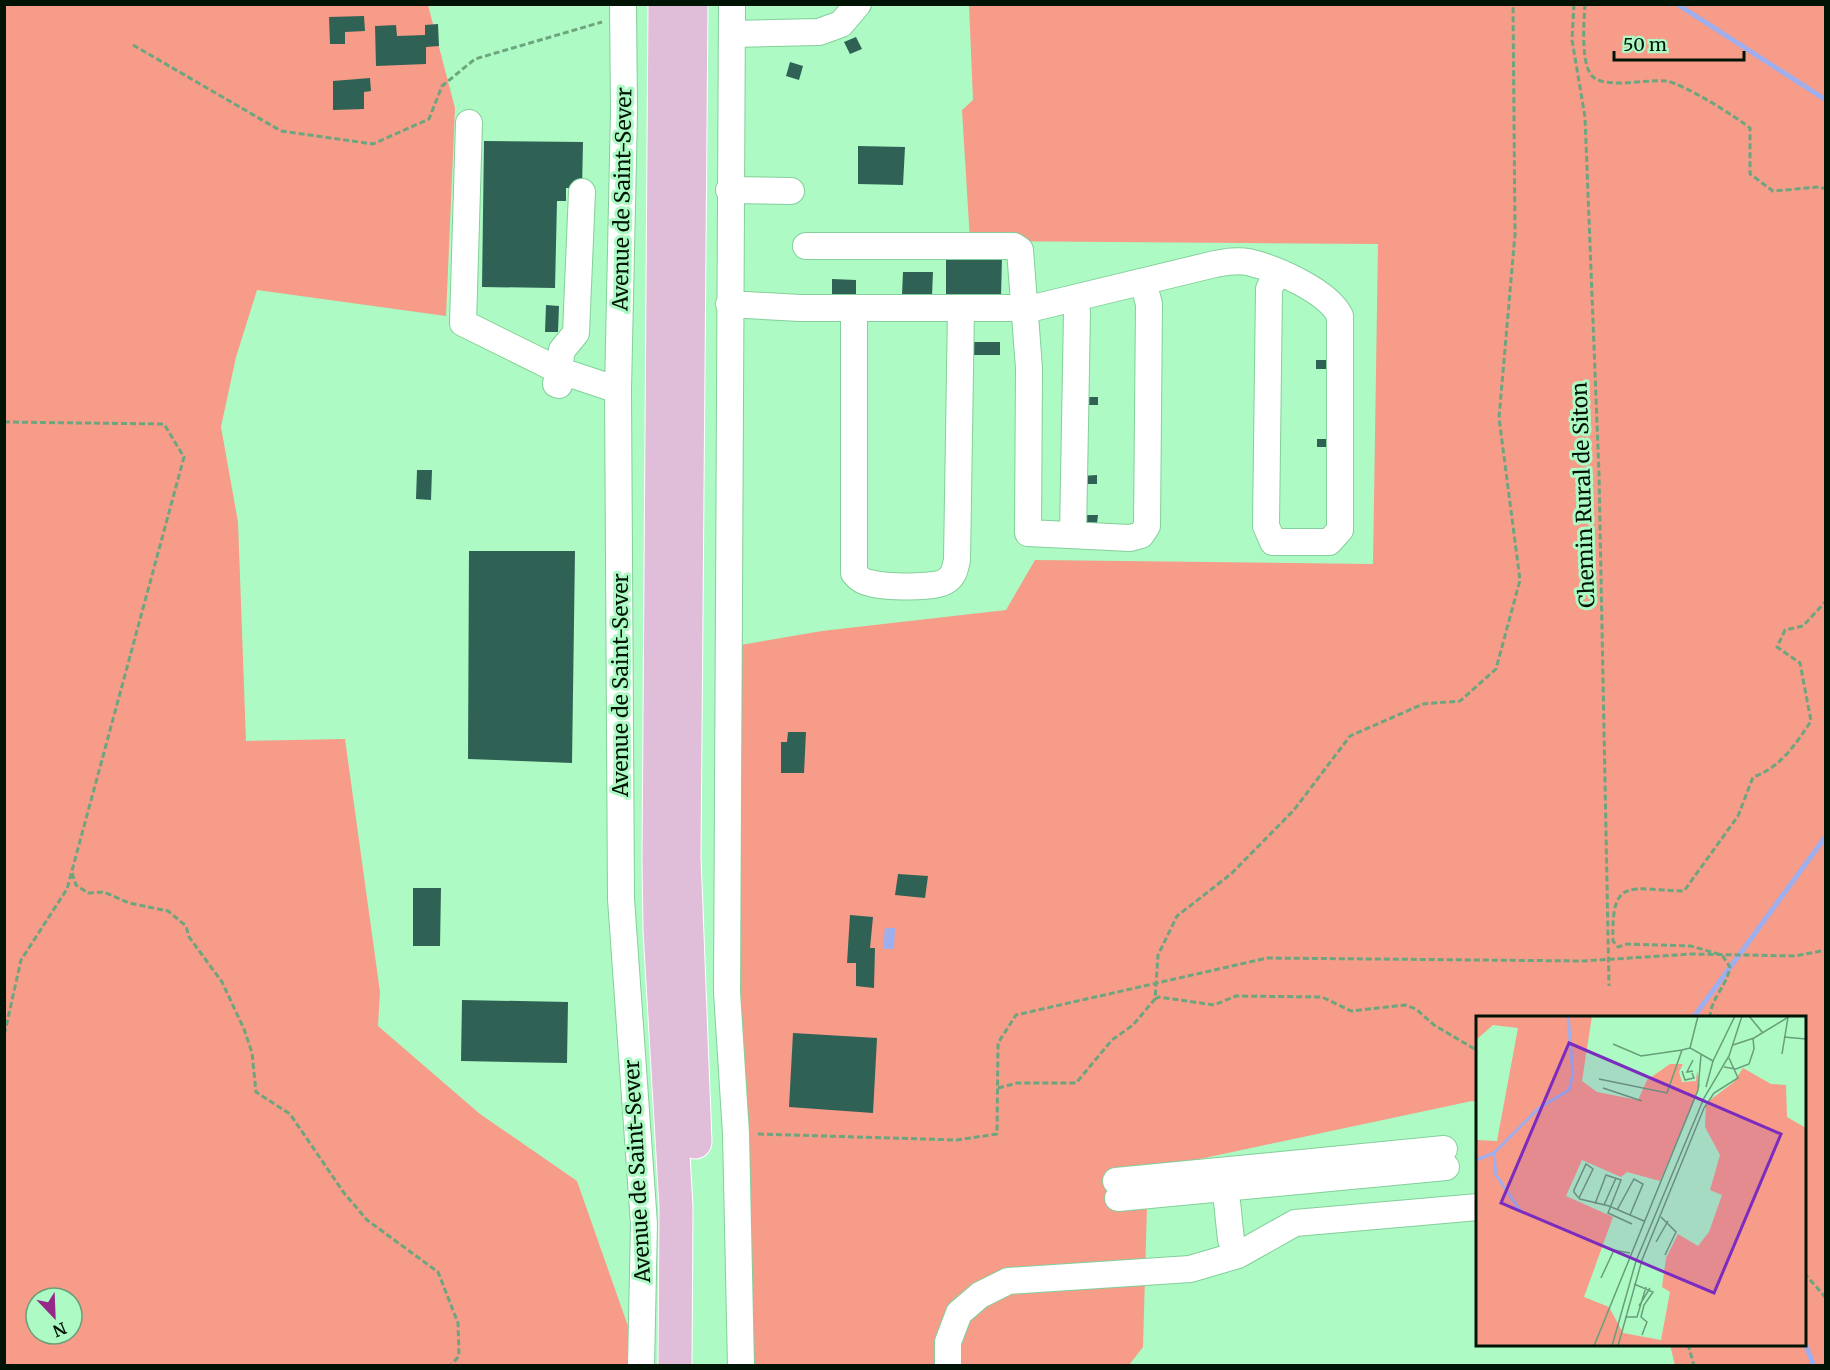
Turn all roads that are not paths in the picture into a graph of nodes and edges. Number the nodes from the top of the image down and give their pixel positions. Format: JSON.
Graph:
{"nodes":[{"id":1,"x":665,"y":4,"type":"edge"},
{"id":2,"x":691,"y":4,"type":"edge"},
{"id":3,"x":732,"y":4,"type":"edge"},
{"id":4,"x":858,"y":4,"type":"edge"},
{"id":5,"x":624,"y":10,"type":"edge"},
{"id":6,"x":732,"y":34,"type":"junction"},
{"id":7,"x":469,"y":123,"type":"dead end"},
{"id":8,"x":729,"y":190,"type":"junction"},
{"id":9,"x":791,"y":191,"type":"dead end"},
{"id":10,"x":582,"y":192,"type":"dead end"},
{"id":11,"x":806,"y":246,"type":"dead end"},
{"id":12,"x":1277,"y":273,"type":"junction"},
{"id":13,"x":1143,"y":282,"type":"junction"},
{"id":14,"x":1075,"y":298,"type":"junction"},
{"id":15,"x":729,"y":304,"type":"junction"},
{"id":16,"x":854,"y":308,"type":"junction"},
{"id":17,"x":961,"y":308,"type":"junction"},
{"id":18,"x":1023,"y":308,"type":"junction"},
{"id":19,"x":558,"y":370,"type":"junction"},
{"id":20,"x":618,"y":390,"type":"junction"},
{"id":21,"x":1073,"y":535,"type":"junction"},
{"id":22,"x":1445,"y":1158,"type":"dead end"},
{"id":23,"x":1225,"y":1179,"type":"junction"},
{"id":24,"x":1117,"y":1190,"type":"dead end"},
{"id":25,"x":1476,"y":1207,"type":"edge"},
{"id":26,"x":1238,"y":1255,"type":"junction"},
{"id":27,"x":641,"y":1365,"type":"edge"},
{"id":28,"x":675,"y":1365,"type":"edge"},
{"id":29,"x":696,"y":1365,"type":"edge"},
{"id":30,"x":741,"y":1365,"type":"edge"},
{"id":31,"x":948,"y":1365,"type":"edge"}],
"edges":[{"from":1,"to":28,"type":"main road"},
{"from":2,"to":29,"type":"main road"},
{"from":3,"to":6,"type":"street"},
{"from":4,"to":6,"type":"street"},
{"from":5,"to":20,"type":"street","name":"Avenue de Saint-Sever"},
{"from":6,"to":8,"type":"street"},
{"from":7,"to":19,"type":"street"},
{"from":8,"to":9,"type":"street"},
{"from":8,"to":15,"type":"street"},
{"from":10,"to":19,"type":"street"},
{"from":11,"to":18,"type":"street"},
{"from":12,"to":12,"type":"street"},
{"from":12,"to":13,"type":"street"},
{"from":13,"to":14,"type":"street"},
{"from":13,"to":21,"type":"street"},
{"from":14,"to":18,"type":"street"},
{"from":14,"to":21,"type":"street"},
{"from":15,"to":16,"type":"street"},
{"from":15,"to":30,"type":"street"},
{"from":16,"to":17,"type":"street"},
{"from":16,"to":17,"type":"street"},
{"from":17,"to":18,"type":"street"},
{"from":18,"to":21,"type":"street"},
{"from":19,"to":20,"type":"street"},
{"from":20,"to":27,"type":"street","name":"Avenue de Saint-Sever"},
{"from":22,"to":23,"type":"street"},
{"from":23,"to":24,"type":"street"},
{"from":23,"to":26,"type":"street"},
{"from":25,"to":26,"type":"street"},
{"from":26,"to":31,"type":"street"}]}
